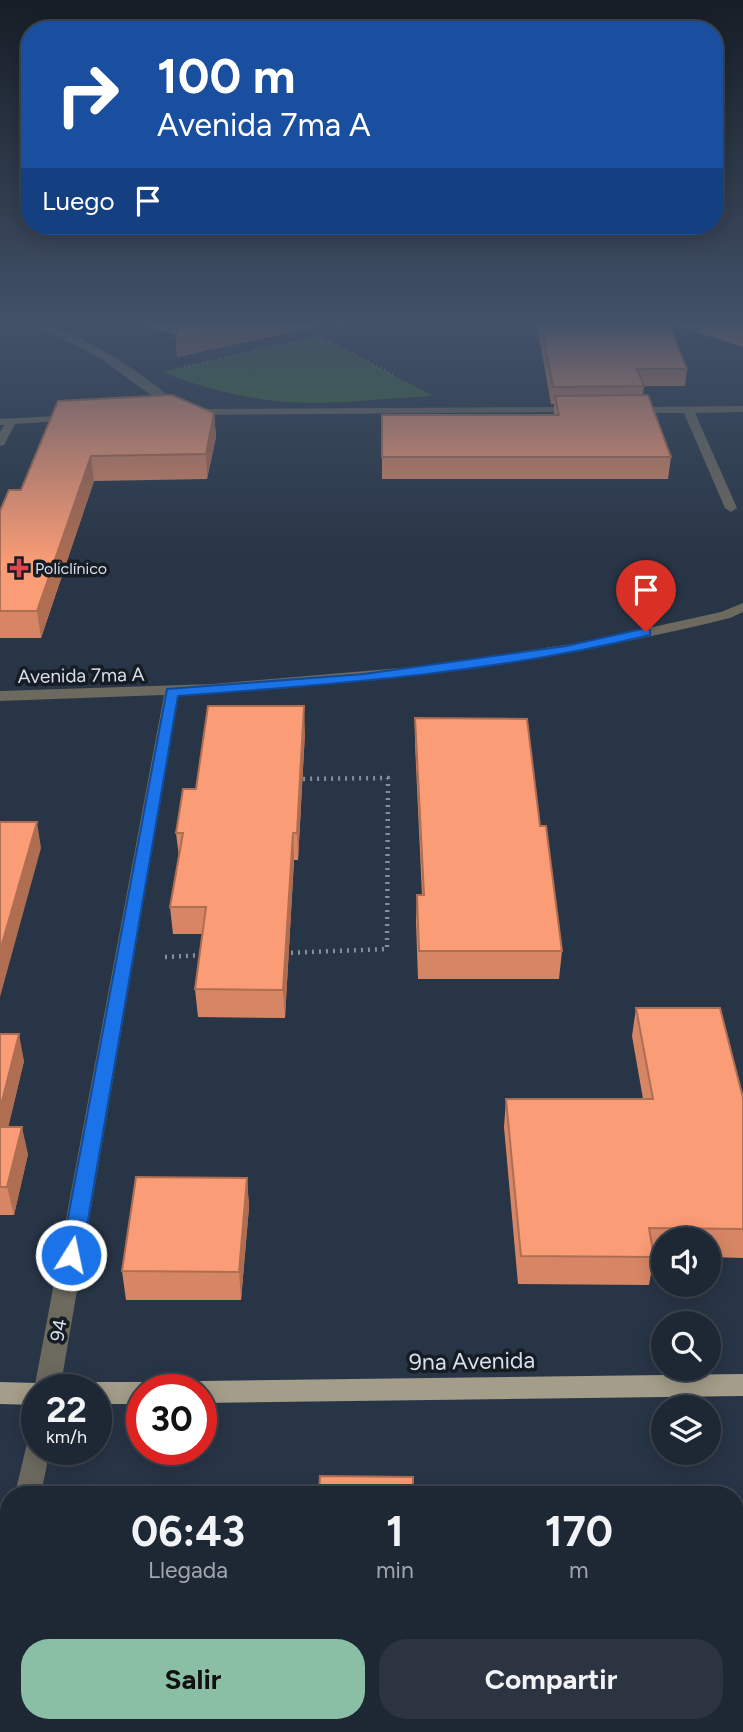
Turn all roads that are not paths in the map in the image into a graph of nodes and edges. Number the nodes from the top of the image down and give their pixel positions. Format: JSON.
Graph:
{"nodes":[{"id":1,"x":166,"y":401,"type":"edge"},
{"id":2,"x":743,"y":409,"type":"edge"},
{"id":3,"x":595,"y":410,"type":"edge"},
{"id":4,"x":621,"y":410,"type":"edge"},
{"id":5,"x":688,"y":410,"type":"junction"},
{"id":6,"x":180,"y":412,"type":"junction"},
{"id":7,"x":167,"y":413,"type":"edge"},
{"id":8,"x":89,"y":417,"type":"edge"},
{"id":9,"x":6,"y":422,"type":"edge"},
{"id":10,"x":0,"y":443,"type":"edge"},
{"id":11,"x":731,"y":508,"type":"dead end"},
{"id":12,"x":743,"y":607,"type":"edge"},
{"id":13,"x":172,"y":692,"type":"junction"},
{"id":14,"x":0,"y":696,"type":"edge"},
{"id":15,"x":50,"y":1374,"type":"edge"},
{"id":16,"x":743,"y":1385,"type":"edge"},
{"id":17,"x":217,"y":1392,"type":"edge"},
{"id":18,"x":0,"y":1393,"type":"edge"},
{"id":19,"x":21,"y":1394,"type":"edge"},
{"id":20,"x":34,"y":1465,"type":"edge"},
{"id":21,"x":30,"y":1486,"type":"edge"}],
"edges":[{"from":1,"to":6,"type":"street"},
{"from":2,"to":5,"type":"street"},
{"from":3,"to":6,"type":"street"},
{"from":4,"to":5,"type":"street"},
{"from":5,"to":11,"type":"street"},
{"from":6,"to":7,"type":"street"},
{"from":8,"to":9,"type":"street"},
{"from":9,"to":10,"type":"street"},
{"from":12,"to":13,"type":"street","name":"Avenida 7ma A"},
{"from":13,"to":14,"type":"street","name":"Avenida 7ma A"},
{"from":13,"to":15,"type":"street","name":"94"},
{"from":16,"to":17,"type":"main road","name":"9na Avenida"},
{"from":18,"to":19,"type":"main road"},
{"from":20,"to":21,"type":"street"}]}
